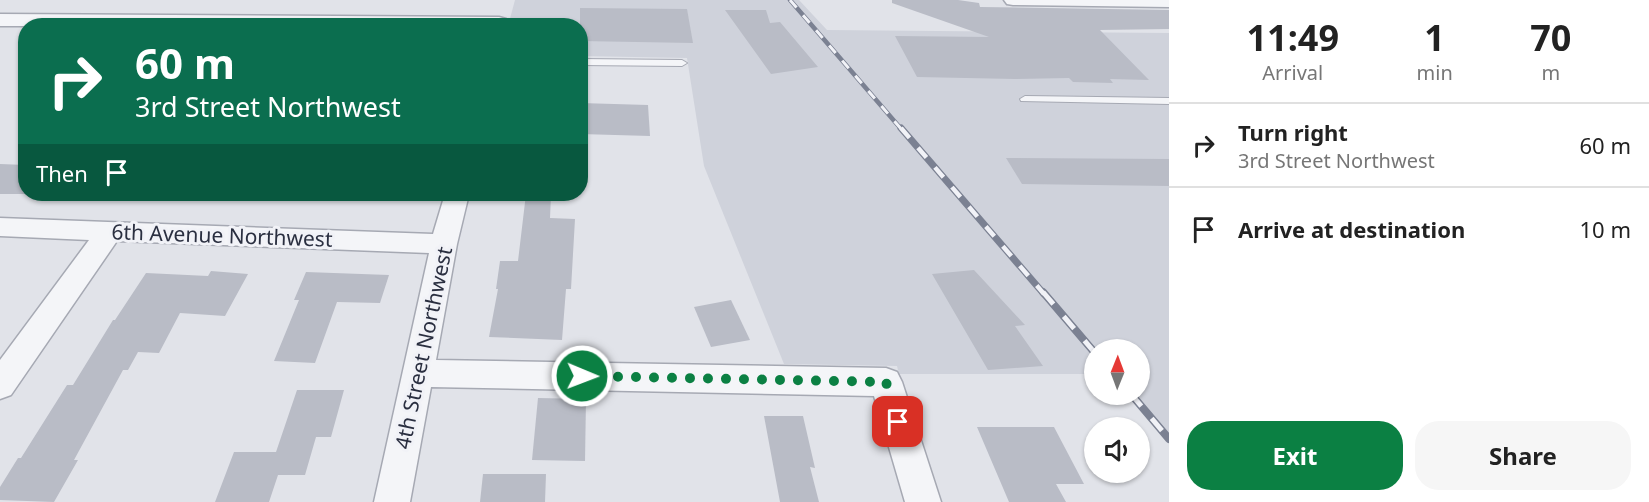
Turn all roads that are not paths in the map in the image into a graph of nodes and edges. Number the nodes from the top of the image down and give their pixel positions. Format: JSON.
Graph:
{"nodes":[{"id":1,"x":1013,"y":0,"type":"edge"},
{"id":2,"x":1169,"y":2,"type":"edge"},
{"id":3,"x":0,"y":20,"type":"edge"},
{"id":4,"x":18,"y":20,"type":"edge"},
{"id":5,"x":588,"y":62,"type":"edge"},
{"id":6,"x":682,"y":63,"type":"dead end"},
{"id":7,"x":1025,"y":99,"type":"dead end"},
{"id":8,"x":1169,"y":100,"type":"edge"},
{"id":9,"x":455,"y":201,"type":"edge"},
{"id":10,"x":0,"y":227,"type":"edge"},
{"id":11,"x":109,"y":232,"type":"junction"},
{"id":12,"x":444,"y":244,"type":"junction"},
{"id":13,"x":418,"y":373,"type":"junction"},
{"id":14,"x":0,"y":385,"type":"edge"},
{"id":15,"x":392,"y":502,"type":"edge"},
{"id":16,"x":923,"y":502,"type":"edge"}],
"edges":[{"from":1,"to":2,"type":"street"},
{"from":3,"to":4,"type":"street"},
{"from":5,"to":6,"type":"lane"},
{"from":7,"to":8,"type":"lane"},
{"from":9,"to":12,"type":"street","name":"4th Street Northwest"},
{"from":10,"to":11,"type":"street","name":"6th Avenue Northwest"},
{"from":11,"to":12,"type":"street","name":"6th Avenue Northwest"},
{"from":11,"to":14,"type":"street"},
{"from":12,"to":13,"type":"street","name":"4th Street Northwest"},
{"from":13,"to":15,"type":"street","name":"4th Street Northwest"},
{"from":13,"to":16,"type":"street"}]}
